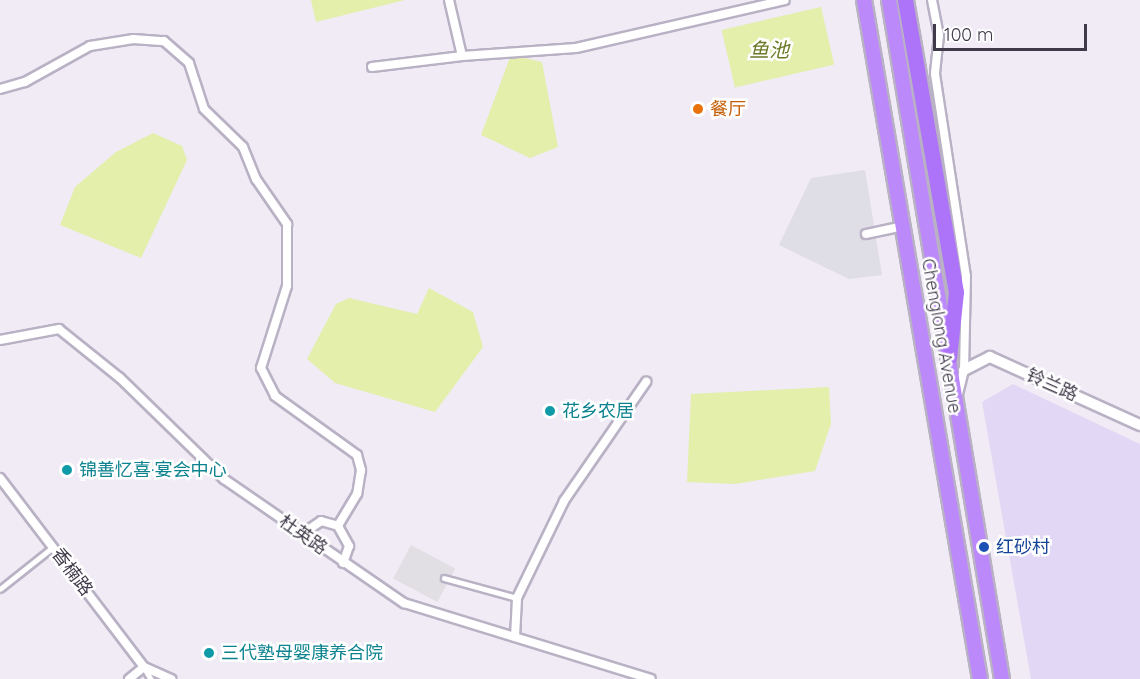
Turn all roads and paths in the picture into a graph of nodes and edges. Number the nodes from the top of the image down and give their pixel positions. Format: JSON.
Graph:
{"nodes":[{"id":1,"x":449,"y":0,"type":"edge"},
{"id":2,"x":785,"y":0,"type":"edge"},
{"id":3,"x":864,"y":0,"type":"edge"},
{"id":4,"x":889,"y":0,"type":"edge"},
{"id":5,"x":905,"y":0,"type":"edge"},
{"id":6,"x":932,"y":0,"type":"edge"},
{"id":7,"x":462,"y":56,"type":"junction"},
{"id":8,"x":372,"y":67,"type":"dead end"},
{"id":9,"x":0,"y":89,"type":"edge"},
{"id":10,"x":903,"y":226,"type":"junction"},
{"id":11,"x":866,"y":234,"type":"dead end"},
{"id":12,"x":0,"y":340,"type":"edge"},
{"id":13,"x":949,"y":358,"type":"junction"},
{"id":14,"x":964,"y":370,"type":"junction"},
{"id":15,"x":646,"y":382,"type":"dead end"},
{"id":16,"x":954,"y":407,"type":"junction"},
{"id":17,"x":1140,"y":425,"type":"edge"},
{"id":18,"x":0,"y":478,"type":"edge"},
{"id":19,"x":338,"y":526,"type":"junction"},
{"id":20,"x":302,"y":534,"type":"junction"},
{"id":21,"x":53,"y":547,"type":"junction"},
{"id":22,"x":343,"y":563,"type":"junction"},
{"id":23,"x":444,"y":578,"type":"dead end"},
{"id":24,"x":0,"y":589,"type":"edge"},
{"id":25,"x":517,"y":598,"type":"junction"},
{"id":26,"x":515,"y":637,"type":"junction"},
{"id":27,"x":144,"y":667,"type":"junction"},
{"id":28,"x":129,"y":679,"type":"edge"},
{"id":29,"x":151,"y":679,"type":"edge"},
{"id":30,"x":171,"y":679,"type":"edge"},
{"id":31,"x":651,"y":679,"type":"edge"},
{"id":32,"x":980,"y":679,"type":"edge"},
{"id":33,"x":1002,"y":679,"type":"edge"}],
"edges":[{"from":1,"to":7,"type":"street"},
{"from":2,"to":7,"type":"street"},
{"from":3,"to":10,"type":"highway","name":"Chenglong Avenue"},
{"from":4,"to":13,"type":"highway","name":"Chenglong Avenue"},
{"from":5,"to":13,"type":"highway"},
{"from":6,"to":14,"type":"street"},
{"from":7,"to":8,"type":"street"},
{"from":9,"to":19,"type":"street"},
{"from":10,"to":11,"type":"street"},
{"from":10,"to":32,"type":"highway","name":"Chenglong Avenue"},
{"from":12,"to":20,"type":"street","name":"杜英路"},
{"from":13,"to":16,"type":"highway","name":"Chenglong Avenue"},
{"from":14,"to":16,"type":"street"},
{"from":14,"to":17,"type":"street","name":"铃兰路"},
{"from":15,"to":25,"type":"street"},
{"from":16,"to":33,"type":"highway","name":"Chenglong Avenue"},
{"from":18,"to":21,"type":"street","name":"香楠路"},
{"from":19,"to":20,"type":"street"},
{"from":19,"to":22,"type":"street"},
{"from":20,"to":22,"type":"street","name":"杜英路"},
{"from":21,"to":24,"type":"lane"},
{"from":21,"to":27,"type":"street","name":"香楠路"},
{"from":22,"to":26,"type":"street","name":"杜英路"},
{"from":23,"to":25,"type":"lane"},
{"from":25,"to":26,"type":"street"},
{"from":26,"to":31,"type":"street","name":"杜英路"},
{"from":27,"to":28,"type":"street"},
{"from":27,"to":29,"type":"lane"},
{"from":27,"to":30,"type":"street"}]}
